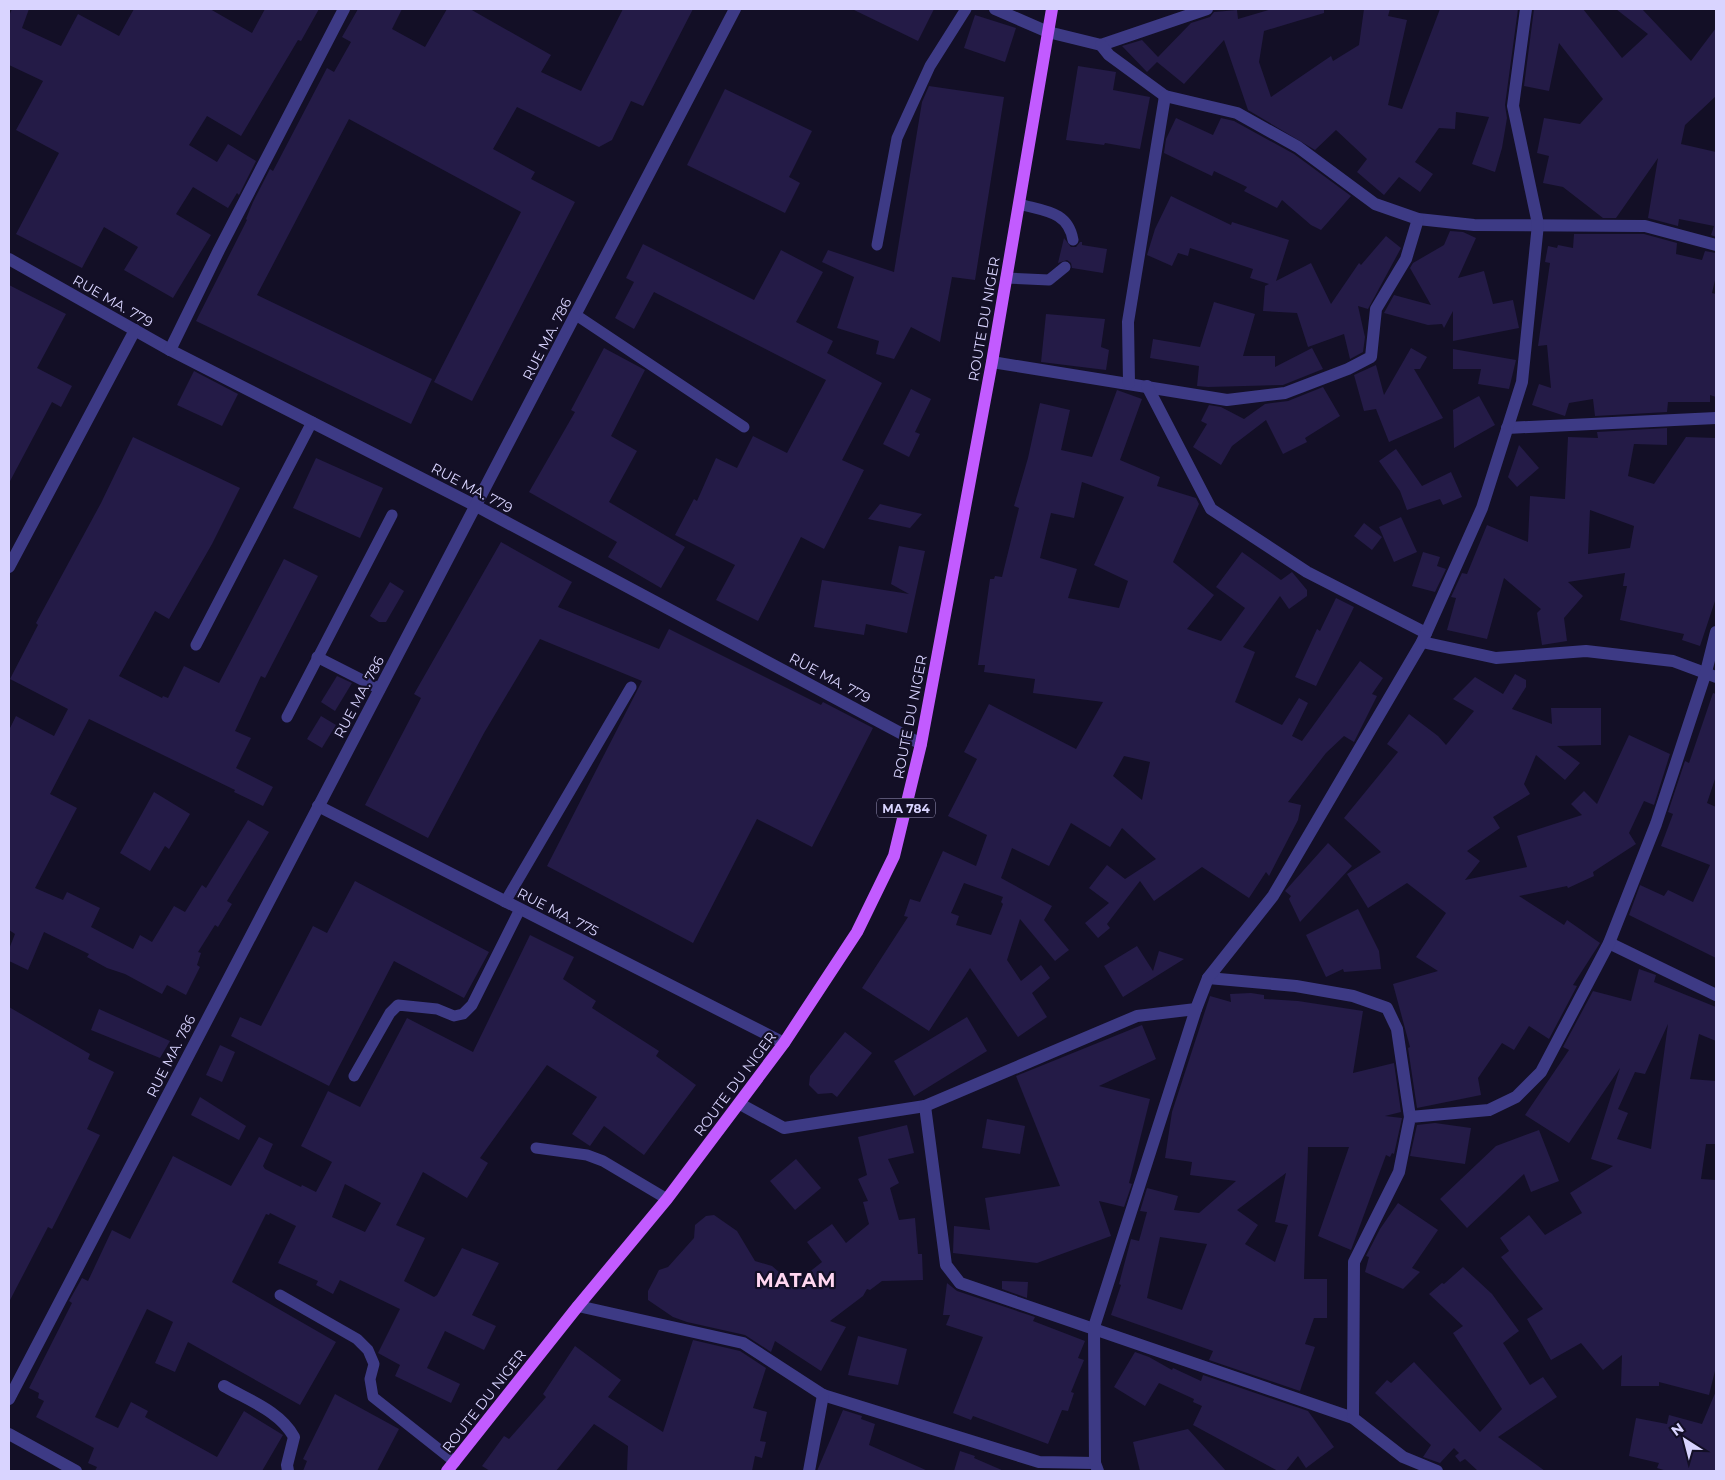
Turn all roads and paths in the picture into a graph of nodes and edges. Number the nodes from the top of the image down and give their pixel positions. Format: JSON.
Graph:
{"nodes":[{"id":1,"x":344,"y":9,"type":"edge"},
{"id":2,"x":735,"y":9,"type":"edge"},
{"id":3,"x":966,"y":9,"type":"edge"},
{"id":4,"x":995,"y":9,"type":"edge"},
{"id":5,"x":1052,"y":9,"type":"edge"},
{"id":6,"x":1207,"y":9,"type":"edge"},
{"id":7,"x":1526,"y":9,"type":"edge"},
{"id":8,"x":1048,"y":32,"type":"junction"},
{"id":9,"x":1101,"y":44,"type":"junction"},
{"id":10,"x":1165,"y":96,"type":"junction"},
{"id":11,"x":1019,"y":204,"type":"junction"},
{"id":12,"x":1418,"y":218,"type":"junction"},
{"id":13,"x":1538,"y":224,"type":"junction"},
{"id":14,"x":1073,"y":240,"type":"dead end"},
{"id":15,"x":876,"y":245,"type":"dead end"},
{"id":16,"x":1716,"y":245,"type":"edge"},
{"id":17,"x":9,"y":259,"type":"edge"},
{"id":18,"x":1065,"y":267,"type":"dead end"},
{"id":19,"x":1006,"y":278,"type":"junction"},
{"id":20,"x":576,"y":316,"type":"junction"},
{"id":21,"x":134,"y":330,"type":"junction"},
{"id":22,"x":170,"y":350,"type":"junction"},
{"id":23,"x":992,"y":362,"type":"junction"},
{"id":24,"x":1129,"y":383,"type":"junction"},
{"id":25,"x":1148,"y":386,"type":"junction"},
{"id":26,"x":1716,"y":418,"type":"edge"},
{"id":27,"x":312,"y":422,"type":"junction"},
{"id":28,"x":744,"y":427,"type":"dead end"},
{"id":29,"x":1508,"y":428,"type":"junction"},
{"id":30,"x":478,"y":507,"type":"junction"},
{"id":31,"x":392,"y":515,"type":"dead end"},
{"id":32,"x":9,"y":567,"type":"edge"},
{"id":33,"x":1716,"y":632,"type":"edge"},
{"id":34,"x":1424,"y":638,"type":"junction"},
{"id":35,"x":196,"y":645,"type":"dead end"},
{"id":36,"x":317,"y":656,"type":"junction"},
{"id":37,"x":1711,"y":674,"type":"edge"},
{"id":38,"x":631,"y":687,"type":"dead end"},
{"id":39,"x":380,"y":689,"type":"junction"},
{"id":40,"x":287,"y":717,"type":"dead end"},
{"id":41,"x":921,"y":744,"type":"junction"},
{"id":42,"x":318,"y":806,"type":"junction"},
{"id":43,"x":505,"y":902,"type":"junction"},
{"id":44,"x":520,"y":909,"type":"junction"},
{"id":45,"x":1609,"y":942,"type":"junction"},
{"id":46,"x":1208,"y":978,"type":"junction"},
{"id":47,"x":1716,"y":995,"type":"edge"},
{"id":48,"x":1196,"y":1009,"type":"junction"},
{"id":49,"x":784,"y":1043,"type":"junction"},
{"id":50,"x":354,"y":1076,"type":"dead end"},
{"id":51,"x":740,"y":1104,"type":"junction"},
{"id":52,"x":925,"y":1106,"type":"junction"},
{"id":53,"x":1410,"y":1117,"type":"junction"},
{"id":54,"x":536,"y":1148,"type":"dead end"},
{"id":55,"x":667,"y":1199,"type":"junction"},
{"id":56,"x":280,"y":1295,"type":"dead end"},
{"id":57,"x":578,"y":1306,"type":"junction"},
{"id":58,"x":1094,"y":1327,"type":"junction"},
{"id":59,"x":224,"y":1386,"type":"dead end"},
{"id":60,"x":823,"y":1394,"type":"junction"},
{"id":61,"x":9,"y":1399,"type":"edge"},
{"id":62,"x":1353,"y":1418,"type":"junction"},
{"id":63,"x":9,"y":1434,"type":"edge"},
{"id":64,"x":451,"y":1466,"type":"edge"},
{"id":65,"x":1037,"y":1466,"type":"edge"},
{"id":66,"x":1097,"y":1467,"type":"edge"},
{"id":67,"x":76,"y":1471,"type":"edge"},
{"id":68,"x":288,"y":1471,"type":"edge"},
{"id":69,"x":809,"y":1471,"type":"edge"},
{"id":70,"x":1437,"y":1471,"type":"edge"}],
"edges":[{"from":1,"to":22,"type":"street"},
{"from":2,"to":20,"type":"street","name":"RUE MA. 786"},
{"from":3,"to":15,"type":"lane"},
{"from":4,"to":8,"type":"street"},
{"from":5,"to":8,"type":"main road","name":"ROUTE DU NIGER","number":"MA 784"},
{"from":6,"to":9,"type":"street"},
{"from":7,"to":13,"type":"street"},
{"from":8,"to":9,"type":"street"},
{"from":8,"to":11,"type":"main road","name":"ROUTE DU NIGER","number":"MA 784"},
{"from":9,"to":10,"type":"street"},
{"from":10,"to":12,"type":"street"},
{"from":10,"to":24,"type":"street"},
{"from":11,"to":14,"type":"lane"},
{"from":11,"to":19,"type":"main road","name":"ROUTE DU NIGER","number":"MA 784"},
{"from":12,"to":13,"type":"street"},
{"from":12,"to":25,"type":"street"},
{"from":13,"to":16,"type":"street"},
{"from":13,"to":29,"type":"street"},
{"from":17,"to":21,"type":"street","name":"RUE MA. 779"},
{"from":18,"to":19,"type":"lane"},
{"from":19,"to":23,"type":"main road","name":"ROUTE DU NIGER","number":"MA 784"},
{"from":20,"to":28,"type":"lane"},
{"from":20,"to":30,"type":"street","name":"RUE MA. 786"},
{"from":21,"to":22,"type":"street","name":"RUE MA. 779"},
{"from":21,"to":32,"type":"street"},
{"from":22,"to":27,"type":"street","name":"RUE MA. 779"},
{"from":23,"to":24,"type":"street"},
{"from":23,"to":41,"type":"main road","name":"ROUTE DU NIGER","number":"MA 784"},
{"from":24,"to":25,"type":"street"},
{"from":25,"to":34,"type":"street"},
{"from":26,"to":29,"type":"street"},
{"from":27,"to":30,"type":"street","name":"RUE MA. 779"},
{"from":27,"to":35,"type":"lane"},
{"from":29,"to":34,"type":"street"},
{"from":30,"to":39,"type":"street","name":"RUE MA. 786"},
{"from":30,"to":41,"type":"street","name":"RUE MA. 779"},
{"from":31,"to":36,"type":"lane"},
{"from":33,"to":37,"type":"street"},
{"from":34,"to":37,"type":"street"},
{"from":34,"to":46,"type":"street"},
{"from":36,"to":39,"type":"lane"},
{"from":36,"to":40,"type":"lane"},
{"from":37,"to":45,"type":"street"},
{"from":38,"to":43,"type":"lane"},
{"from":39,"to":42,"type":"street","name":"RUE MA. 786"},
{"from":41,"to":49,"type":"main road","name":"ROUTE DU NIGER","number":"MA 784"},
{"from":42,"to":43,"type":"street","name":"RUE MA. 775"},
{"from":42,"to":61,"type":"street","name":"RUE MA. 786"},
{"from":43,"to":44,"type":"street","name":"RUE MA. 775"},
{"from":44,"to":49,"type":"street","name":"RUE MA. 775"},
{"from":44,"to":50,"type":"lane"},
{"from":45,"to":47,"type":"street"},
{"from":45,"to":53,"type":"street"},
{"from":46,"to":48,"type":"street"},
{"from":46,"to":53,"type":"street"},
{"from":48,"to":52,"type":"street"},
{"from":48,"to":58,"type":"street"},
{"from":49,"to":51,"type":"main road","name":"ROUTE DU NIGER","number":"MA 784"},
{"from":51,"to":52,"type":"street"},
{"from":51,"to":55,"type":"main road","name":"ROUTE DU NIGER","number":"MA 784"},
{"from":52,"to":58,"type":"street"},
{"from":53,"to":62,"type":"street"},
{"from":54,"to":55,"type":"lane"},
{"from":55,"to":57,"type":"main road","name":"ROUTE DU NIGER","number":"MA 784"},
{"from":56,"to":64,"type":"lane"},
{"from":57,"to":60,"type":"street"},
{"from":57,"to":64,"type":"main road","name":"ROUTE DU NIGER","number":"MA 784"},
{"from":58,"to":62,"type":"street"},
{"from":58,"to":66,"type":"street"},
{"from":59,"to":68,"type":"street"},
{"from":60,"to":65,"type":"street"},
{"from":60,"to":69,"type":"street"},
{"from":62,"to":70,"type":"street"},
{"from":63,"to":67,"type":"street"},
{"from":65,"to":66,"type":"street"}]}
